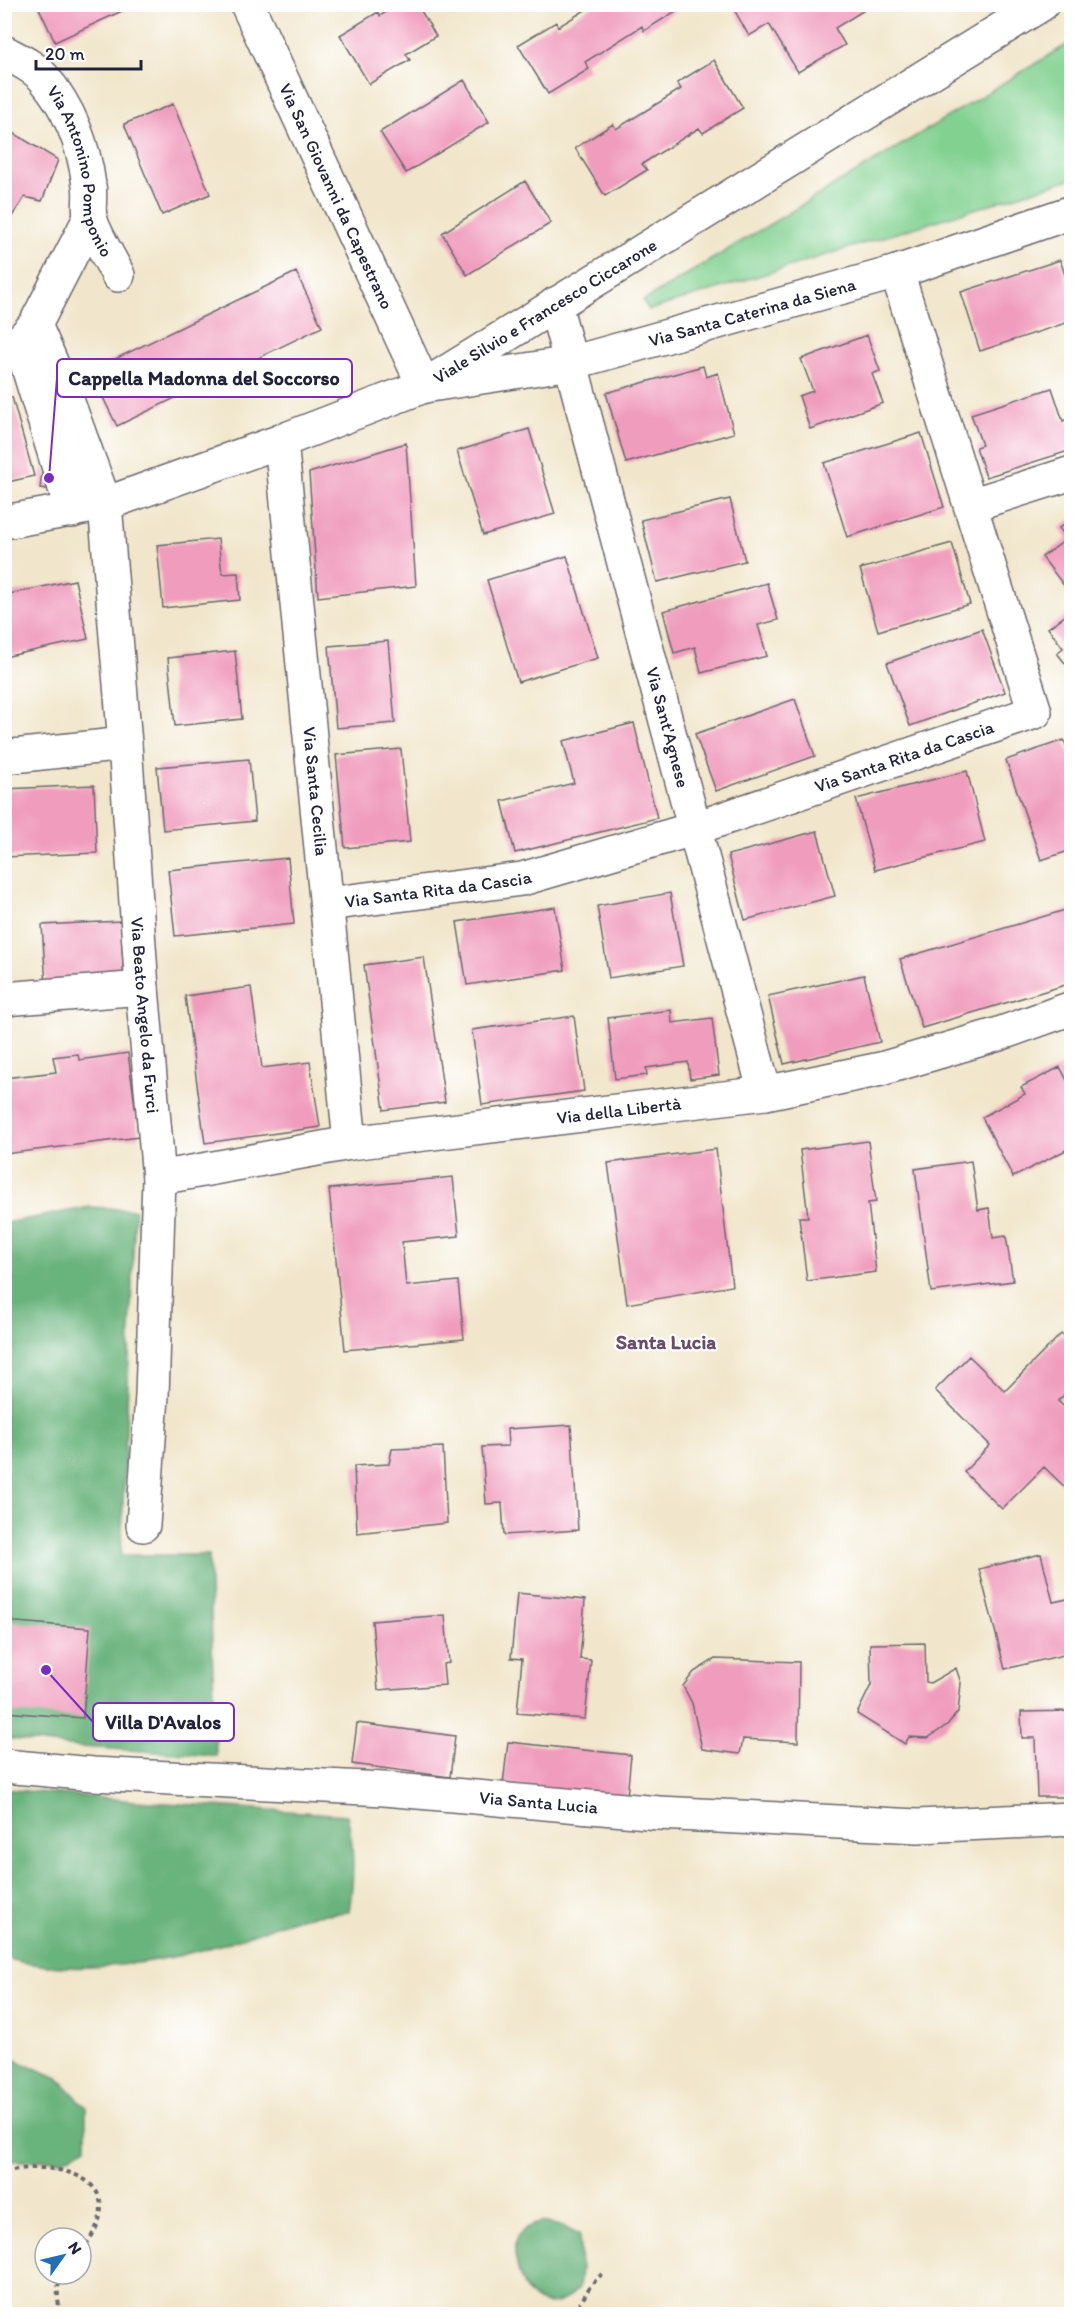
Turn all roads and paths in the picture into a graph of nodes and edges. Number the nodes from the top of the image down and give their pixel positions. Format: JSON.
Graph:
{"nodes":[{"id":1,"x":247,"y":4,"type":"edge"},
{"id":2,"x":1042,"y":4,"type":"edge"},
{"id":3,"x":4,"y":52,"type":"edge"},
{"id":4,"x":1071,"y":212,"type":"edge"},
{"id":5,"x":90,"y":218,"type":"junction"},
{"id":6,"x":897,"y":272,"type":"junction"},
{"id":7,"x":118,"y":275,"type":"dead end"},
{"id":8,"x":555,"y":304,"type":"junction"},
{"id":9,"x":20,"y":338,"type":"edge"},
{"id":10,"x":571,"y":363,"type":"junction"},
{"id":11,"x":424,"y":386,"type":"junction"},
{"id":12,"x":280,"y":441,"type":"junction"},
{"id":13,"x":1071,"y":473,"type":"edge"},
{"id":14,"x":105,"y":504,"type":"junction"},
{"id":15,"x":971,"y":505,"type":"junction"},
{"id":16,"x":72,"y":511,"type":"junction"},
{"id":17,"x":4,"y":522,"type":"edge"},
{"id":18,"x":125,"y":744,"type":"junction"},
{"id":19,"x":4,"y":757,"type":"edge"},
{"id":20,"x":693,"y":829,"type":"junction"},
{"id":21,"x":327,"y":904,"type":"junction"},
{"id":22,"x":142,"y":988,"type":"junction"},
{"id":23,"x":4,"y":999,"type":"edge"},
{"id":24,"x":1071,"y":1008,"type":"edge"},
{"id":25,"x":765,"y":1092,"type":"junction"},
{"id":26,"x":350,"y":1143,"type":"junction"},
{"id":27,"x":159,"y":1178,"type":"junction"},
{"id":28,"x":143,"y":1525,"type":"dead end"},
{"id":29,"x":4,"y":1766,"type":"edge"},
{"id":30,"x":1071,"y":1819,"type":"edge"},
{"id":31,"x":4,"y":2172,"type":"edge"},
{"id":32,"x":93,"y":2234,"type":"edge"},
{"id":33,"x":605,"y":2271,"type":"dead end"},
{"id":34,"x":58,"y":2286,"type":"edge"},
{"id":35,"x":62,"y":2314,"type":"edge"},
{"id":36,"x":574,"y":2314,"type":"edge"}],
"edges":[{"from":1,"to":11,"type":"street","name":"Via San Giovanni da Capestrano"},
{"from":2,"to":8,"type":"street","name":"Viale Silvio e Francesco Ciccarone"},
{"from":3,"to":5,"type":"street","name":"Via Antonino Pomponio"},
{"from":4,"to":6,"type":"street","name":"Via Santa Caterina da Siena"},
{"from":5,"to":7,"type":"street","name":"Via Antonino Pomponio"},
{"from":5,"to":9,"type":"street"},
{"from":6,"to":10,"type":"street","name":"Via Santa Caterina da Siena"},
{"from":6,"to":15,"type":"street","name":"Via Santa Rita da Cascia"},
{"from":8,"to":10,"type":"street","name":"Via Sant'Agnese"},
{"from":8,"to":11,"type":"street","name":"Viale Silvio e Francesco Ciccarone"},
{"from":9,"to":14,"type":"street","name":"Via Beato Angelo da Furci"},
{"from":9,"to":16,"type":"street"},
{"from":10,"to":11,"type":"street","name":"Via Santa Caterina da Siena"},
{"from":10,"to":20,"type":"street","name":"Via Sant'Agnese"},
{"from":11,"to":12,"type":"street","name":"Viale Silvio e Francesco Ciccarone"},
{"from":12,"to":14,"type":"street","name":"Viale Silvio e Francesco Ciccarone"},
{"from":12,"to":21,"type":"street","name":"Via Santa Cecilia"},
{"from":13,"to":15,"type":"street"},
{"from":14,"to":16,"type":"street","name":"Viale Silvio e Francesco Ciccarone"},
{"from":14,"to":18,"type":"street","name":"Via Beato Angelo da Furci"},
{"from":15,"to":20,"type":"street","name":"Via Santa Rita da Cascia"},
{"from":16,"to":17,"type":"street","name":"Viale Silvio e Francesco Ciccarone"},
{"from":18,"to":19,"type":"street"},
{"from":18,"to":22,"type":"street","name":"Via Beato Angelo da Furci"},
{"from":20,"to":21,"type":"street","name":"Via Santa Rita da Cascia"},
{"from":20,"to":25,"type":"street","name":"Via Sant'Agnese"},
{"from":21,"to":26,"type":"street","name":"Via Santa Cecilia"},
{"from":22,"to":23,"type":"street"},
{"from":22,"to":27,"type":"street","name":"Via Beato Angelo da Furci"},
{"from":24,"to":25,"type":"street","name":"Via della Libertà"},
{"from":25,"to":26,"type":"street","name":"Via della Libertà"},
{"from":26,"to":27,"type":"street","name":"Via della Libertà"},
{"from":27,"to":28,"type":"street","name":"Via Beato Angelo da Furci"},
{"from":29,"to":30,"type":"street","name":"Via Santa Lucia"},
{"from":31,"to":32,"type":"path"},
{"from":33,"to":36,"type":"path"},
{"from":34,"to":35,"type":"path"}]}
